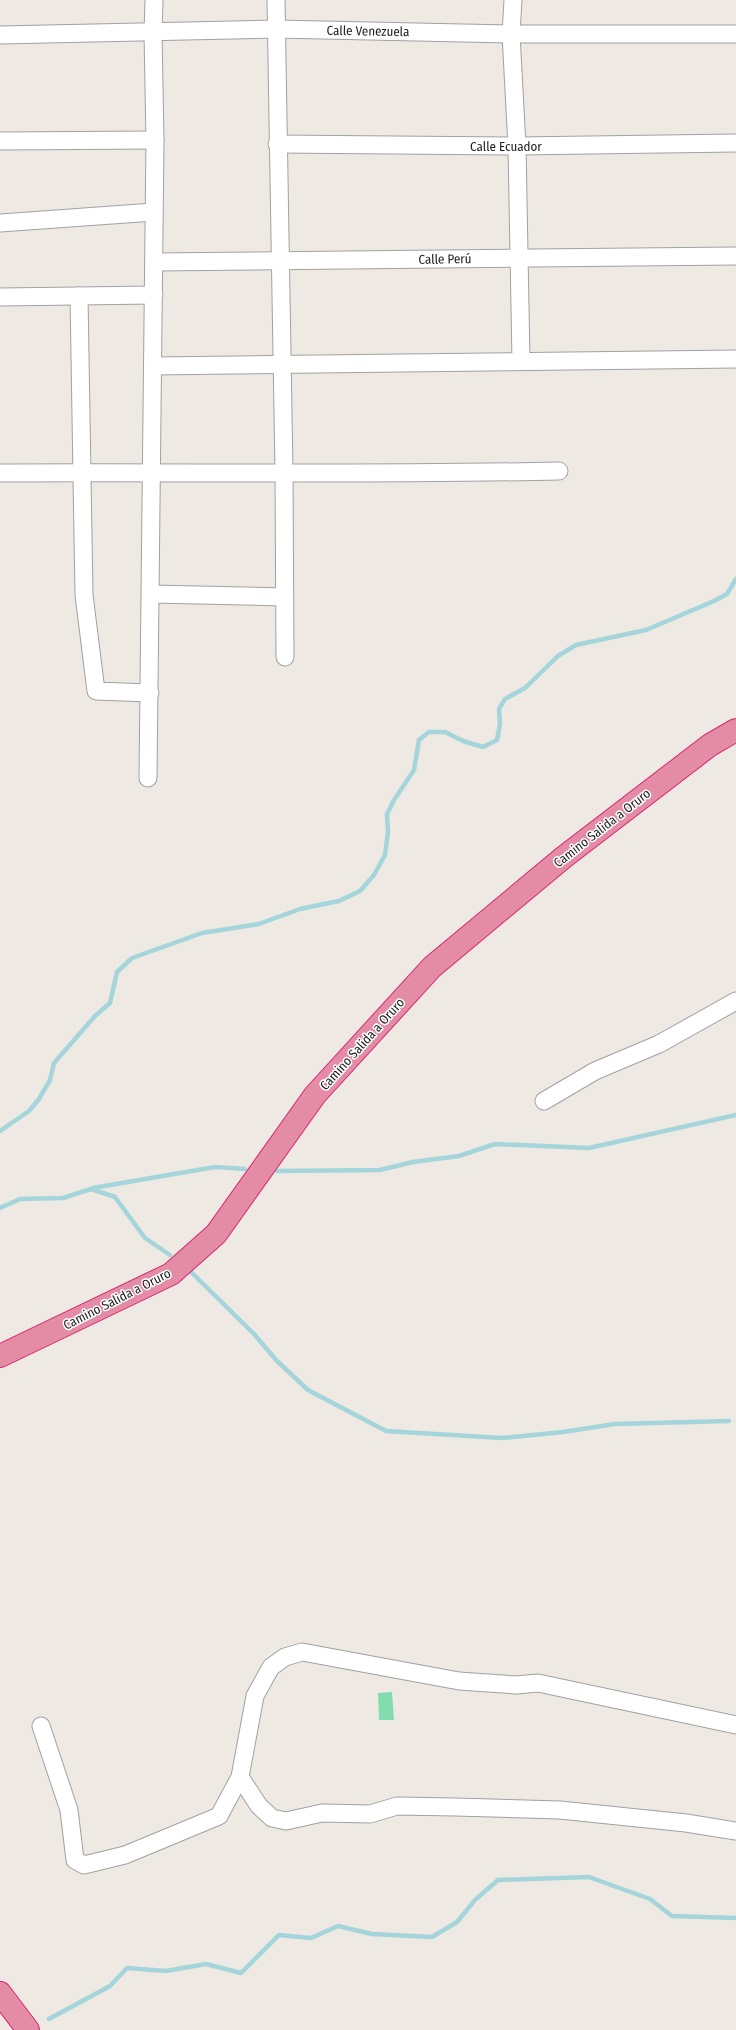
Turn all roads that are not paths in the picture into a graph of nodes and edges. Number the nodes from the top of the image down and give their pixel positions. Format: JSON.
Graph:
{"nodes":[{"id":1,"x":154,"y":0,"type":"edge"},
{"id":2,"x":276,"y":0,"type":"edge"},
{"id":3,"x":513,"y":0,"type":"edge"},
{"id":4,"x":276,"y":29,"type":"junction"},
{"id":5,"x":153,"y":33,"type":"junction"},
{"id":6,"x":511,"y":34,"type":"junction"},
{"id":7,"x":736,"y":34,"type":"edge"},
{"id":8,"x":0,"y":35,"type":"edge"},
{"id":9,"x":155,"y":140,"type":"junction"},
{"id":10,"x":0,"y":141,"type":"edge"},
{"id":11,"x":736,"y":143,"type":"edge"},
{"id":12,"x":277,"y":144,"type":"junction"},
{"id":13,"x":517,"y":146,"type":"junction"},
{"id":14,"x":154,"y":212,"type":"junction"},
{"id":15,"x":0,"y":223,"type":"edge"},
{"id":16,"x":736,"y":256,"type":"edge"},
{"id":17,"x":519,"y":258,"type":"junction"},
{"id":18,"x":280,"y":260,"type":"junction"},
{"id":19,"x":154,"y":262,"type":"junction"},
{"id":20,"x":154,"y":294,"type":"junction"},
{"id":21,"x":79,"y":296,"type":"junction"},
{"id":22,"x":0,"y":297,"type":"edge"},
{"id":23,"x":736,"y":359,"type":"edge"},
{"id":24,"x":521,"y":362,"type":"junction"},
{"id":25,"x":282,"y":364,"type":"junction"},
{"id":26,"x":153,"y":366,"type":"junction"},
{"id":27,"x":559,"y":471,"type":"dead end"},
{"id":28,"x":152,"y":472,"type":"junction"},
{"id":29,"x":284,"y":472,"type":"junction"},
{"id":30,"x":0,"y":473,"type":"edge"},
{"id":31,"x":82,"y":473,"type":"junction"},
{"id":32,"x":151,"y":594,"type":"junction"},
{"id":33,"x":284,"y":597,"type":"junction"},
{"id":34,"x":285,"y":657,"type":"dead end"},
{"id":35,"x":150,"y":693,"type":"junction"},
{"id":36,"x":736,"y":730,"type":"edge"},
{"id":37,"x":148,"y":778,"type":"dead end"},
{"id":38,"x":736,"y":1001,"type":"edge"},
{"id":39,"x":544,"y":1101,"type":"dead end"},
{"id":40,"x":0,"y":1356,"type":"edge"},
{"id":41,"x":735,"y":1723,"type":"edge"},
{"id":42,"x":41,"y":1726,"type":"dead end"},
{"id":43,"x":240,"y":1777,"type":"junction"},
{"id":44,"x":736,"y":1831,"type":"edge"},
{"id":45,"x":0,"y":1993,"type":"edge"},
{"id":46,"x":28,"y":2030,"type":"edge"}],
"edges":[{"from":1,"to":5,"type":"street"},
{"from":2,"to":4,"type":"street"},
{"from":3,"to":6,"type":"street"},
{"from":4,"to":5,"type":"street","name":"Calle Venezuela"},
{"from":4,"to":6,"type":"street","name":"Calle Venezuela"},
{"from":4,"to":12,"type":"street"},
{"from":5,"to":8,"type":"street","name":"Calle Venezuela"},
{"from":5,"to":9,"type":"street"},
{"from":6,"to":7,"type":"street","name":"Calle Venezuela"},
{"from":6,"to":13,"type":"street"},
{"from":9,"to":10,"type":"street"},
{"from":9,"to":14,"type":"street"},
{"from":11,"to":13,"type":"street","name":"Calle Ecuador"},
{"from":12,"to":13,"type":"street","name":"Calle Ecuador"},
{"from":12,"to":18,"type":"street"},
{"from":13,"to":17,"type":"street"},
{"from":14,"to":15,"type":"street"},
{"from":14,"to":19,"type":"street"},
{"from":16,"to":17,"type":"street","name":"Calle Perú"},
{"from":17,"to":18,"type":"street","name":"Calle Perú"},
{"from":17,"to":24,"type":"street"},
{"from":18,"to":19,"type":"street","name":"Calle Perú"},
{"from":18,"to":25,"type":"street"},
{"from":19,"to":20,"type":"street"},
{"from":20,"to":21,"type":"street"},
{"from":20,"to":26,"type":"street"},
{"from":21,"to":22,"type":"street"},
{"from":21,"to":31,"type":"street"},
{"from":23,"to":24,"type":"street"},
{"from":24,"to":25,"type":"street"},
{"from":25,"to":26,"type":"street"},
{"from":25,"to":29,"type":"street"},
{"from":26,"to":28,"type":"street"},
{"from":27,"to":29,"type":"street"},
{"from":28,"to":29,"type":"street"},
{"from":28,"to":31,"type":"street"},
{"from":28,"to":32,"type":"street"},
{"from":29,"to":33,"type":"street"},
{"from":30,"to":31,"type":"street"},
{"from":31,"to":35,"type":"street"},
{"from":32,"to":33,"type":"street"},
{"from":32,"to":35,"type":"street"},
{"from":33,"to":34,"type":"street"},
{"from":35,"to":37,"type":"street"},
{"from":36,"to":40,"type":"highway","name":"Camino Salida a Oruro"},
{"from":38,"to":39,"type":"street"},
{"from":41,"to":43,"type":"street"},
{"from":42,"to":43,"type":"street"},
{"from":43,"to":44,"type":"street"},
{"from":45,"to":46,"type":"highway"}]}
